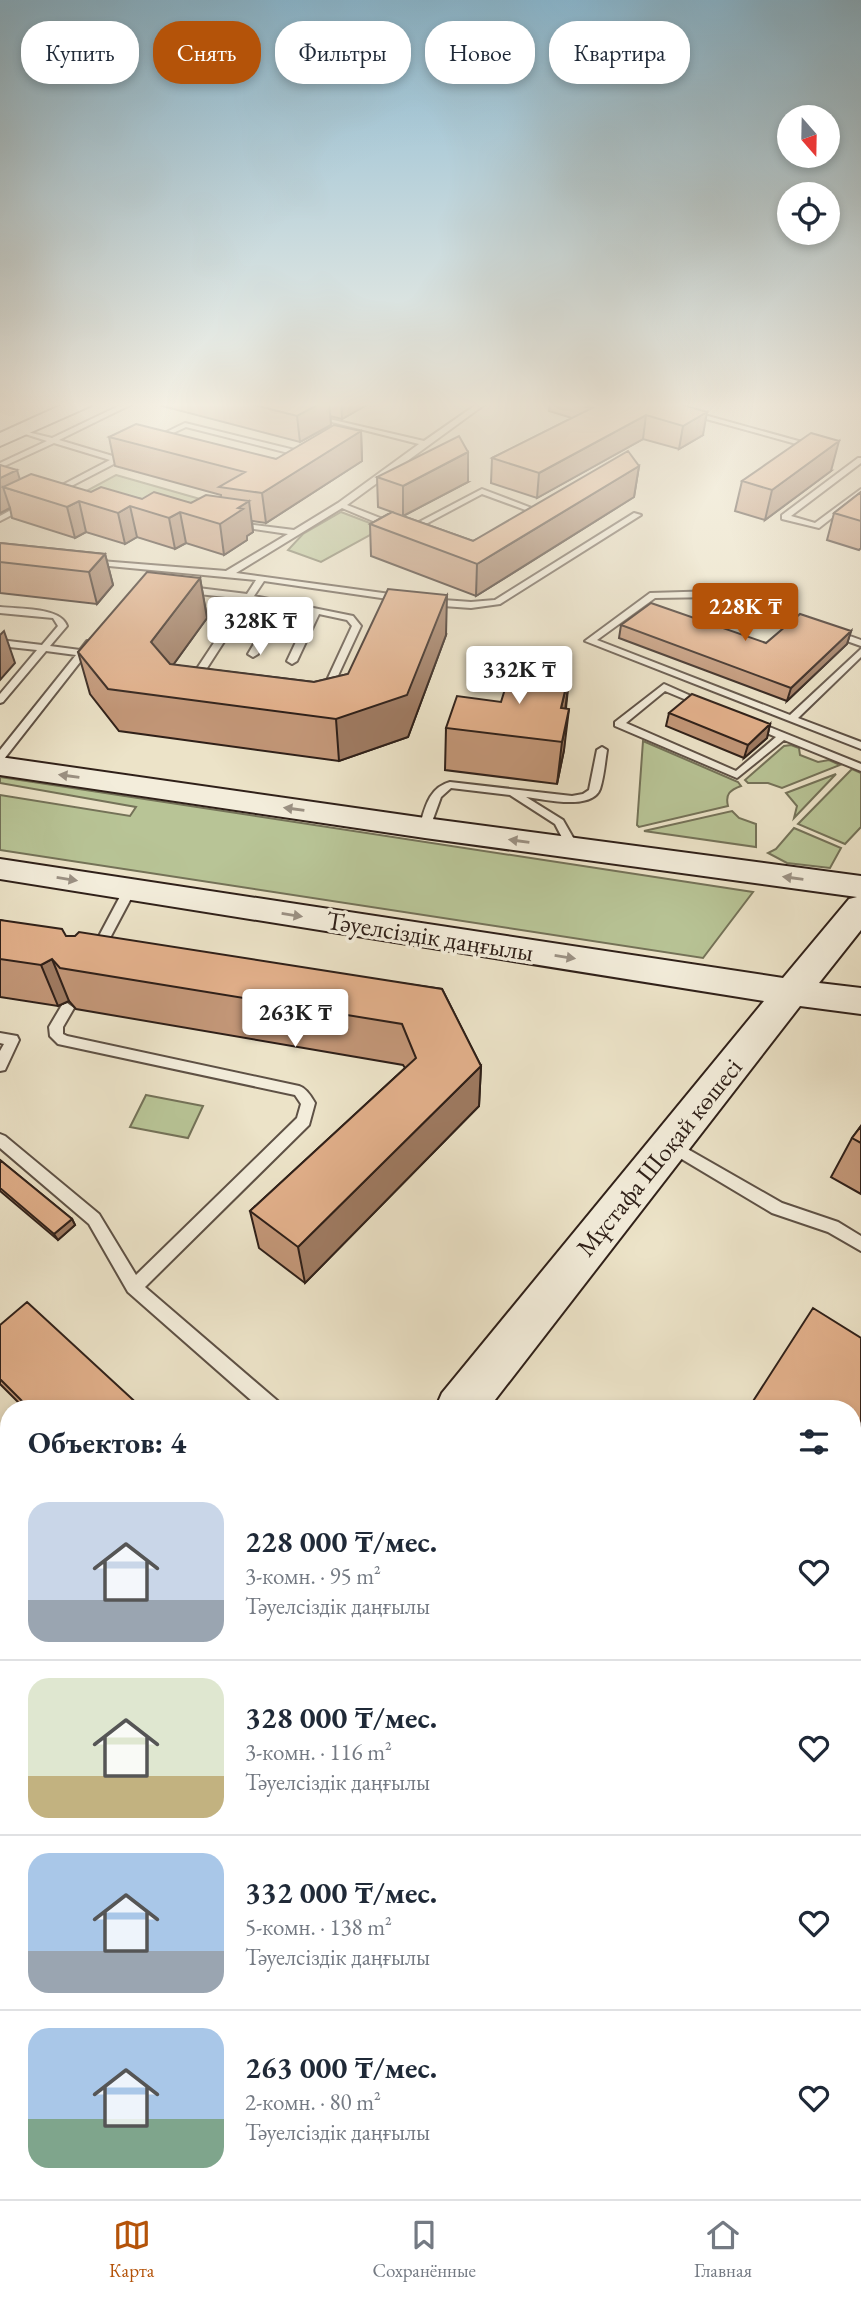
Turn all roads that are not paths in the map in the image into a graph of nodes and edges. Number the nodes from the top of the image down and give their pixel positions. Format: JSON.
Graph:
{"nodes":[{"id":1,"x":29,"y":505,"type":"edge"},
{"id":2,"x":341,"y":505,"type":"joint"},
{"id":3,"x":457,"y":505,"type":"edge"},
{"id":4,"x":517,"y":505,"type":"edge"},
{"id":5,"x":802,"y":505,"type":"edge"},
{"id":6,"x":843,"y":505,"type":"edge"},
{"id":7,"x":637,"y":515,"type":"dead end"},
{"id":8,"x":0,"y":519,"type":"edge"},
{"id":9,"x":217,"y":521,"type":"edge"},
{"id":10,"x":516,"y":524,"type":"edge"},
{"id":11,"x":405,"y":531,"type":"junction"},
{"id":12,"x":298,"y":533,"type":"junction"},
{"id":13,"x":416,"y":536,"type":"edge"},
{"id":14,"x":79,"y":561,"type":"edge"},
{"id":15,"x":158,"y":569,"type":"junction"},
{"id":16,"x":228,"y":574,"type":"junction"},
{"id":17,"x":149,"y":579,"type":"edge"},
{"id":18,"x":261,"y":579,"type":"junction"},
{"id":19,"x":190,"y":590,"type":"edge"},
{"id":20,"x":248,"y":597,"type":"junction"},
{"id":21,"x":408,"y":599,"type":"edge"},
{"id":22,"x":422,"y":601,"type":"edge"},
{"id":23,"x":282,"y":604,"type":"junction"},
{"id":24,"x":0,"y":610,"type":"edge"},
{"id":25,"x":316,"y":610,"type":"junction"},
{"id":26,"x":98,"y":635,"type":"edge"},
{"id":27,"x":0,"y":643,"type":"edge"},
{"id":28,"x":861,"y":643,"type":"edge"},
{"id":29,"x":43,"y":649,"type":"junction"},
{"id":30,"x":861,"y":652,"type":"edge"},
{"id":31,"x":80,"y":653,"type":"junction"},
{"id":32,"x":253,"y":654,"type":"dead end"},
{"id":33,"x":292,"y":661,"type":"dead end"},
{"id":34,"x":208,"y":684,"type":"edge"},
{"id":35,"x":318,"y":696,"type":"edge"},
{"id":36,"x":0,"y":700,"type":"edge"},
{"id":37,"x":712,"y":707,"type":"edge"},
{"id":38,"x":735,"y":716,"type":"edge"},
{"id":39,"x":792,"y":718,"type":"junction"},
{"id":40,"x":783,"y":736,"type":"junction"},
{"id":41,"x":861,"y":746,"type":"edge"},
{"id":42,"x":602,"y":750,"type":"dead end"},
{"id":43,"x":0,"y":757,"type":"edge"},
{"id":44,"x":0,"y":766,"type":"edge"},
{"id":45,"x":861,"y":768,"type":"edge"},
{"id":46,"x":510,"y":793,"type":"junction"},
{"id":47,"x":425,"y":828,"type":"junction"},
{"id":48,"x":573,"y":848,"type":"junction"},
{"id":49,"x":0,"y":869,"type":"edge"},
{"id":50,"x":861,"y":887,"type":"edge"},
{"id":51,"x":130,"y":889,"type":"junction"},
{"id":52,"x":861,"y":907,"type":"edge"},
{"id":53,"x":93,"y":960,"type":"edge"},
{"id":54,"x":791,"y":992,"type":"junction"},
{"id":55,"x":861,"y":1001,"type":"edge"},
{"id":56,"x":67,"y":1008,"type":"edge"},
{"id":57,"x":0,"y":1038,"type":"edge"},
{"id":58,"x":0,"y":1066,"type":"edge"},
{"id":59,"x":0,"y":1140,"type":"edge"},
{"id":60,"x":668,"y":1144,"type":"junction"},
{"id":61,"x":861,"y":1244,"type":"edge"},
{"id":62,"x":134,"y":1287,"type":"junction"},
{"id":63,"x":264,"y":1400,"type":"edge"},
{"id":64,"x":466,"y":1400,"type":"edge"}],
"edges":[{"from":1,"to":8,"type":"lane"},
{"from":2,"to":11,"type":"lane"},
{"from":2,"to":12,"type":"lane"},
{"from":3,"to":11,"type":"lane"},
{"from":4,"to":10,"type":"lane"},
{"from":5,"to":6,"type":"lane"},
{"from":7,"to":22,"type":"lane"},
{"from":9,"to":12,"type":"lane"},
{"from":11,"to":13,"type":"lane"},
{"from":12,"to":16,"type":"lane"},
{"from":14,"to":15,"type":"lane"},
{"from":15,"to":16,"type":"lane"},
{"from":15,"to":17,"type":"lane"},
{"from":16,"to":18,"type":"lane"},
{"from":18,"to":20,"type":"lane"},
{"from":18,"to":21,"type":"lane"},
{"from":19,"to":20,"type":"lane"},
{"from":20,"to":23,"type":"lane"},
{"from":20,"to":34,"type":"lane"},
{"from":23,"to":25,"type":"lane"},
{"from":23,"to":32,"type":"lane"},
{"from":24,"to":29,"type":"lane"},
{"from":25,"to":33,"type":"lane"},
{"from":25,"to":35,"type":"lane"},
{"from":26,"to":31,"type":"lane"},
{"from":27,"to":29,"type":"lane"},
{"from":28,"to":39,"type":"lane"},
{"from":29,"to":31,"type":"lane"},
{"from":29,"to":36,"type":"lane"},
{"from":30,"to":39,"type":"lane"},
{"from":31,"to":43,"type":"lane"},
{"from":37,"to":40,"type":"lane"},
{"from":38,"to":40,"type":"lane"},
{"from":39,"to":41,"type":"lane"},
{"from":40,"to":45,"type":"lane"},
{"from":42,"to":46,"type":"lane"},
{"from":47,"to":44,"type":"street","one_way":true},
{"from":46,"to":47,"type":"lane"},
{"from":46,"to":48,"type":"lane"},
{"from":48,"to":47,"type":"street","one_way":true},
{"from":50,"to":48,"type":"street","one_way":true},
{"from":49,"to":51,"type":"street","name":"Тәуелсіздік даңғылы","one_way":true},
{"from":51,"to":53,"type":"lane"},
{"from":51,"to":54,"type":"street","name":"Тәуелсіздік даңғылы","one_way":true},
{"from":52,"to":54,"type":"street","name":"Мұстафа Шоқай көшесі"},
{"from":54,"to":55,"type":"street","name":"Тәуелсіздік даңғылы"},
{"from":54,"to":60,"type":"street","name":"Мұстафа Шоқай көшесі"},
{"from":56,"to":62,"type":"lane"},
{"from":57,"to":58,"type":"lane"},
{"from":59,"to":62,"type":"lane"},
{"from":60,"to":61,"type":"lane"},
{"from":60,"to":64,"type":"street","name":"Мұстафа Шоқай көшесі"},
{"from":62,"to":63,"type":"lane"}]}
